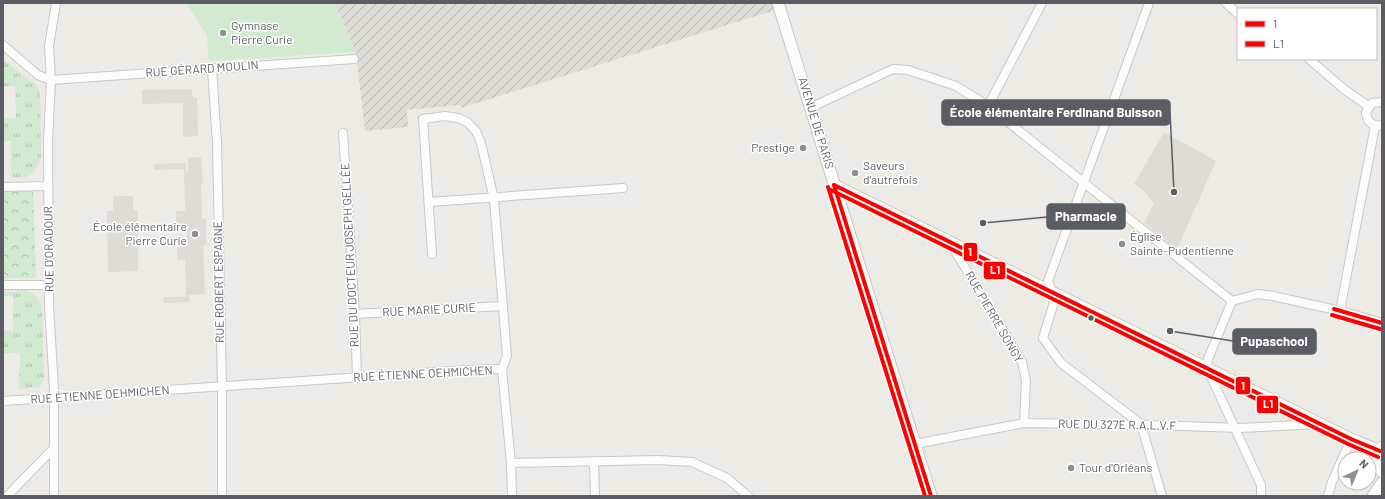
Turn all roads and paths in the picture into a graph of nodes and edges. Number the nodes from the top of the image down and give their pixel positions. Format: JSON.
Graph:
{"nodes":[{"id":1,"x":56,"y":3,"type":"edge"},
{"id":2,"x":778,"y":3,"type":"edge"},
{"id":3,"x":1042,"y":3,"type":"edge"},
{"id":4,"x":1149,"y":3,"type":"edge"},
{"id":5,"x":1226,"y":3,"type":"edge"},
{"id":6,"x":1237,"y":13,"type":"edge"},
{"id":7,"x":3,"y":45,"type":"edge"},
{"id":8,"x":354,"y":59,"type":"dead end"},
{"id":9,"x":1310,"y":60,"type":"edge"},
{"id":10,"x":212,"y":68,"type":"junction"},
{"id":11,"x":51,"y":80,"type":"junction"},
{"id":12,"x":1382,"y":102,"type":"edge"},
{"id":13,"x":988,"y":106,"type":"junction"},
{"id":14,"x":1368,"y":106,"type":"junction"},
{"id":15,"x":812,"y":107,"type":"junction"},
{"id":16,"x":1379,"y":126,"type":"edge"},
{"id":17,"x":343,"y":133,"type":"dead end"},
{"id":18,"x":1084,"y":183,"type":"junction"},
{"id":19,"x":834,"y":185,"type":"junction"},
{"id":20,"x":3,"y":186,"type":"edge"},
{"id":21,"x":48,"y":186,"type":"junction"},
{"id":22,"x":623,"y":188,"type":"dead end"},
{"id":23,"x":494,"y":199,"type":"junction"},
{"id":24,"x":429,"y":202,"type":"junction"},
{"id":25,"x":948,"y":240,"type":"junction"},
{"id":26,"x":432,"y":254,"type":"dead end"},
{"id":27,"x":3,"y":285,"type":"edge"},
{"id":28,"x":49,"y":285,"type":"junction"},
{"id":29,"x":1050,"y":286,"type":"junction"},
{"id":30,"x":1232,"y":301,"type":"junction"},
{"id":31,"x":503,"y":306,"type":"junction"},
{"id":32,"x":1340,"y":310,"type":"junction"},
{"id":33,"x":355,"y":314,"type":"junction"},
{"id":34,"x":1382,"y":323,"type":"edge"},
{"id":35,"x":1208,"y":368,"type":"junction"},
{"id":36,"x":502,"y":369,"type":"junction"},
{"id":37,"x":356,"y":378,"type":"junction"},
{"id":38,"x":222,"y":387,"type":"junction"},
{"id":39,"x":54,"y":397,"type":"junction"},
{"id":40,"x":3,"y":401,"type":"edge"},
{"id":41,"x":1024,"y":423,"type":"junction"},
{"id":42,"x":1141,"y":424,"type":"junction"},
{"id":43,"x":1321,"y":424,"type":"junction"},
{"id":44,"x":1235,"y":428,"type":"junction"},
{"id":45,"x":1351,"y":439,"type":"junction"},
{"id":46,"x":915,"y":444,"type":"junction"},
{"id":47,"x":53,"y":448,"type":"junction"},
{"id":48,"x":1381,"y":449,"type":"edge"},
{"id":49,"x":594,"y":461,"type":"junction"},
{"id":50,"x":511,"y":463,"type":"junction"},
{"id":51,"x":1382,"y":472,"type":"edge"},
{"id":52,"x":1382,"y":483,"type":"edge"},
{"id":53,"x":7,"y":496,"type":"edge"},
{"id":54,"x":54,"y":496,"type":"edge"},
{"id":55,"x":222,"y":496,"type":"edge"},
{"id":56,"x":512,"y":496,"type":"edge"},
{"id":57,"x":596,"y":496,"type":"edge"},
{"id":58,"x":748,"y":496,"type":"edge"},
{"id":59,"x":931,"y":496,"type":"edge"},
{"id":60,"x":1162,"y":496,"type":"edge"},
{"id":61,"x":1261,"y":496,"type":"edge"},
{"id":62,"x":1328,"y":496,"type":"edge"},
{"id":63,"x":1374,"y":496,"type":"edge"}],
"edges":[{"from":1,"to":11,"type":"street","name":"RUE D'ORADOUR"},
{"from":2,"to":15,"type":"main road","name":"AVENUE DE PARIS"},
{"from":3,"to":13,"type":"street"},
{"from":4,"to":18,"type":"street"},
{"from":5,"to":6,"type":"street"},
{"from":7,"to":11,"type":"street"},
{"from":8,"to":10,"type":"street","name":"RUE GÉRARD MOULIN"},
{"from":9,"to":14,"type":"street"},
{"from":10,"to":11,"type":"street","name":"RUE GÉRARD MOULIN"},
{"from":10,"to":38,"type":"street","name":"RUE ROBERT ESPAGNE"},
{"from":11,"to":21,"type":"street","name":"RUE D'ORADOUR"},
{"from":12,"to":14,"type":"street"},
{"from":13,"to":15,"type":"street"},
{"from":13,"to":18,"type":"street"},
{"from":14,"to":16,"type":"street"},
{"from":15,"to":19,"type":"main road","name":"AVENUE DE PARIS"},
{"from":16,"to":32,"type":"street"},
{"from":17,"to":33,"type":"street","name":"RUE DU DOCTEUR JOSEPH GELLÉE"},
{"from":18,"to":29,"type":"street"},
{"from":18,"to":30,"type":"street"},
{"from":19,"to":25,"type":"main road"},
{"from":19,"to":46,"type":"main road","name":"AVENUE DE PARIS"},
{"from":20,"to":21,"type":"street"},
{"from":21,"to":28,"type":"street","name":"RUE D'ORADOUR"},
{"from":22,"to":23,"type":"street"},
{"from":23,"to":24,"type":"street"},
{"from":23,"to":24,"type":"street"},
{"from":23,"to":31,"type":"street"},
{"from":24,"to":26,"type":"street"},
{"from":25,"to":29,"type":"main road"},
{"from":25,"to":41,"type":"street","name":"RUE PIERRE SONGY"},
{"from":27,"to":28,"type":"street"},
{"from":28,"to":39,"type":"street","name":"RUE D'ORADOUR"},
{"from":29,"to":35,"type":"main road"},
{"from":29,"to":42,"type":"street"},
{"from":30,"to":32,"type":"street"},
{"from":30,"to":35,"type":"street"},
{"from":31,"to":33,"type":"street","name":"RUE MARIE CURIE"},
{"from":31,"to":36,"type":"street"},
{"from":32,"to":34,"type":"street"},
{"from":33,"to":37,"type":"street","name":"RUE DU DOCTEUR JOSEPH GELLÉE"},
{"from":35,"to":43,"type":"main road"},
{"from":35,"to":44,"type":"street"},
{"from":36,"to":37,"type":"street","name":"RUE ÉTIENNE OEHMICHEN"},
{"from":36,"to":50,"type":"street","name":"RUE ÉTIENNE OEHMICHEN"},
{"from":37,"to":38,"type":"street","name":"RUE ÉTIENNE OEHMICHEN"},
{"from":38,"to":39,"type":"street","name":"RUE ÉTIENNE OEHMICHEN"},
{"from":38,"to":55,"type":"street","name":"RUE ROBERT ESPAGNE"},
{"from":39,"to":40,"type":"street","name":"RUE ÉTIENNE OEHMICHEN"},
{"from":39,"to":47,"type":"street","name":"RUE D'ORADOUR"},
{"from":41,"to":42,"type":"street","name":"RUE DU 327E R.A.L.V.F"},
{"from":41,"to":46,"type":"street","name":"RUE DU 327E R.A.L.V.F"},
{"from":42,"to":44,"type":"street","name":"RUE DU 327E R.A.L.V.F"},
{"from":42,"to":60,"type":"street"},
{"from":43,"to":44,"type":"street","name":"RUE DU 327E R.A.L.V.F"},
{"from":43,"to":45,"type":"main road"},
{"from":44,"to":61,"type":"street"},
{"from":45,"to":48,"type":"main road"},
{"from":45,"to":62,"type":"street"},
{"from":46,"to":59,"type":"main road","name":"AVENUE DE PARIS"},
{"from":47,"to":53,"type":"street"},
{"from":47,"to":54,"type":"street","name":"RUE D'ORADOUR"},
{"from":48,"to":51,"type":"main road"},
{"from":49,"to":50,"type":"street"},
{"from":49,"to":57,"type":"street"},
{"from":49,"to":58,"type":"street"},
{"from":50,"to":56,"type":"street","name":"RUE ÉTIENNE OEHMICHEN"},
{"from":52,"to":63,"type":"main road"}]}
